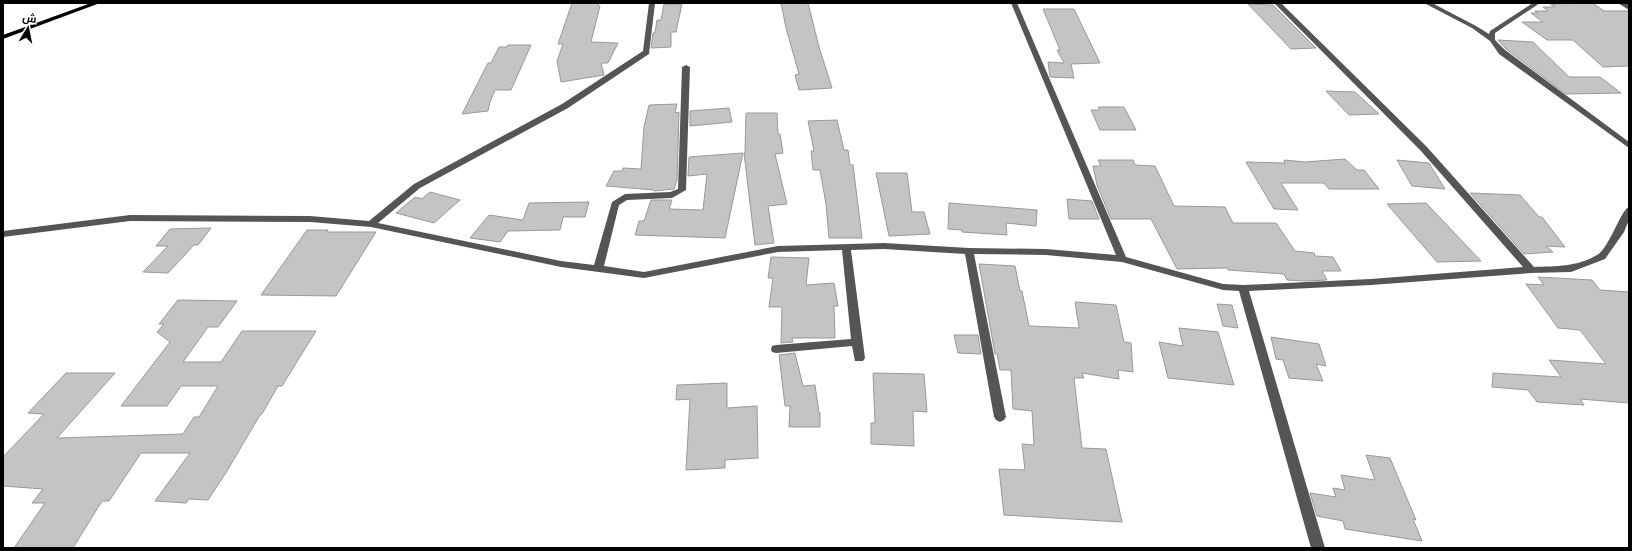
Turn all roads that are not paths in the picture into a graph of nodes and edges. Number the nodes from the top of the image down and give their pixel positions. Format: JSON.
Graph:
{"nodes":[{"id":1,"x":97,"y":3,"type":"edge"},
{"id":2,"x":652,"y":3,"type":"edge"},
{"id":3,"x":1014,"y":3,"type":"edge"},
{"id":4,"x":1277,"y":3,"type":"edge"},
{"id":5,"x":1427,"y":3,"type":"edge"},
{"id":6,"x":1621,"y":3,"type":"edge"},
{"id":7,"x":1532,"y":4,"type":"edge"},
{"id":8,"x":1629,"y":8,"type":"edge"},
{"id":9,"x":3,"y":37,"type":"edge"},
{"id":10,"x":1492,"y":40,"type":"junction"},
{"id":11,"x":686,"y":67,"type":"dead end"},
{"id":12,"x":1629,"y":146,"type":"edge"},
{"id":13,"x":1629,"y":210,"type":"edge"},
{"id":14,"x":371,"y":224,"type":"junction"},
{"id":15,"x":3,"y":234,"type":"edge"},
{"id":16,"x":846,"y":247,"type":"junction"},
{"id":17,"x":969,"y":251,"type":"junction"},
{"id":18,"x":1122,"y":259,"type":"junction"},
{"id":19,"x":598,"y":269,"type":"junction"},
{"id":20,"x":1531,"y":270,"type":"junction"},
{"id":21,"x":1243,"y":288,"type":"junction"},
{"id":22,"x":857,"y":342,"type":"junction"},
{"id":23,"x":776,"y":349,"type":"dead end"},
{"id":24,"x":859,"y":358,"type":"dead end"},
{"id":25,"x":1000,"y":417,"type":"dead end"},
{"id":26,"x":1318,"y":548,"type":"edge"}],
"edges":[{"from":1,"to":9,"type":"main road"},
{"from":2,"to":14,"type":"street"},
{"from":3,"to":18,"type":"street"},
{"from":4,"to":20,"type":"street"},
{"from":5,"to":10,"type":"street"},
{"from":6,"to":8,"type":"street"},
{"from":7,"to":10,"type":"street"},
{"from":10,"to":12,"type":"street"},
{"from":11,"to":19,"type":"street"},
{"from":13,"to":20,"type":"street"},
{"from":14,"to":15,"type":"street"},
{"from":14,"to":19,"type":"street"},
{"from":16,"to":17,"type":"street"},
{"from":16,"to":19,"type":"street"},
{"from":16,"to":22,"type":"street"},
{"from":17,"to":18,"type":"street"},
{"from":17,"to":25,"type":"street"},
{"from":18,"to":21,"type":"street"},
{"from":20,"to":21,"type":"street"},
{"from":21,"to":26,"type":"street"},
{"from":22,"to":23,"type":"street"},
{"from":22,"to":24,"type":"street"}]}
